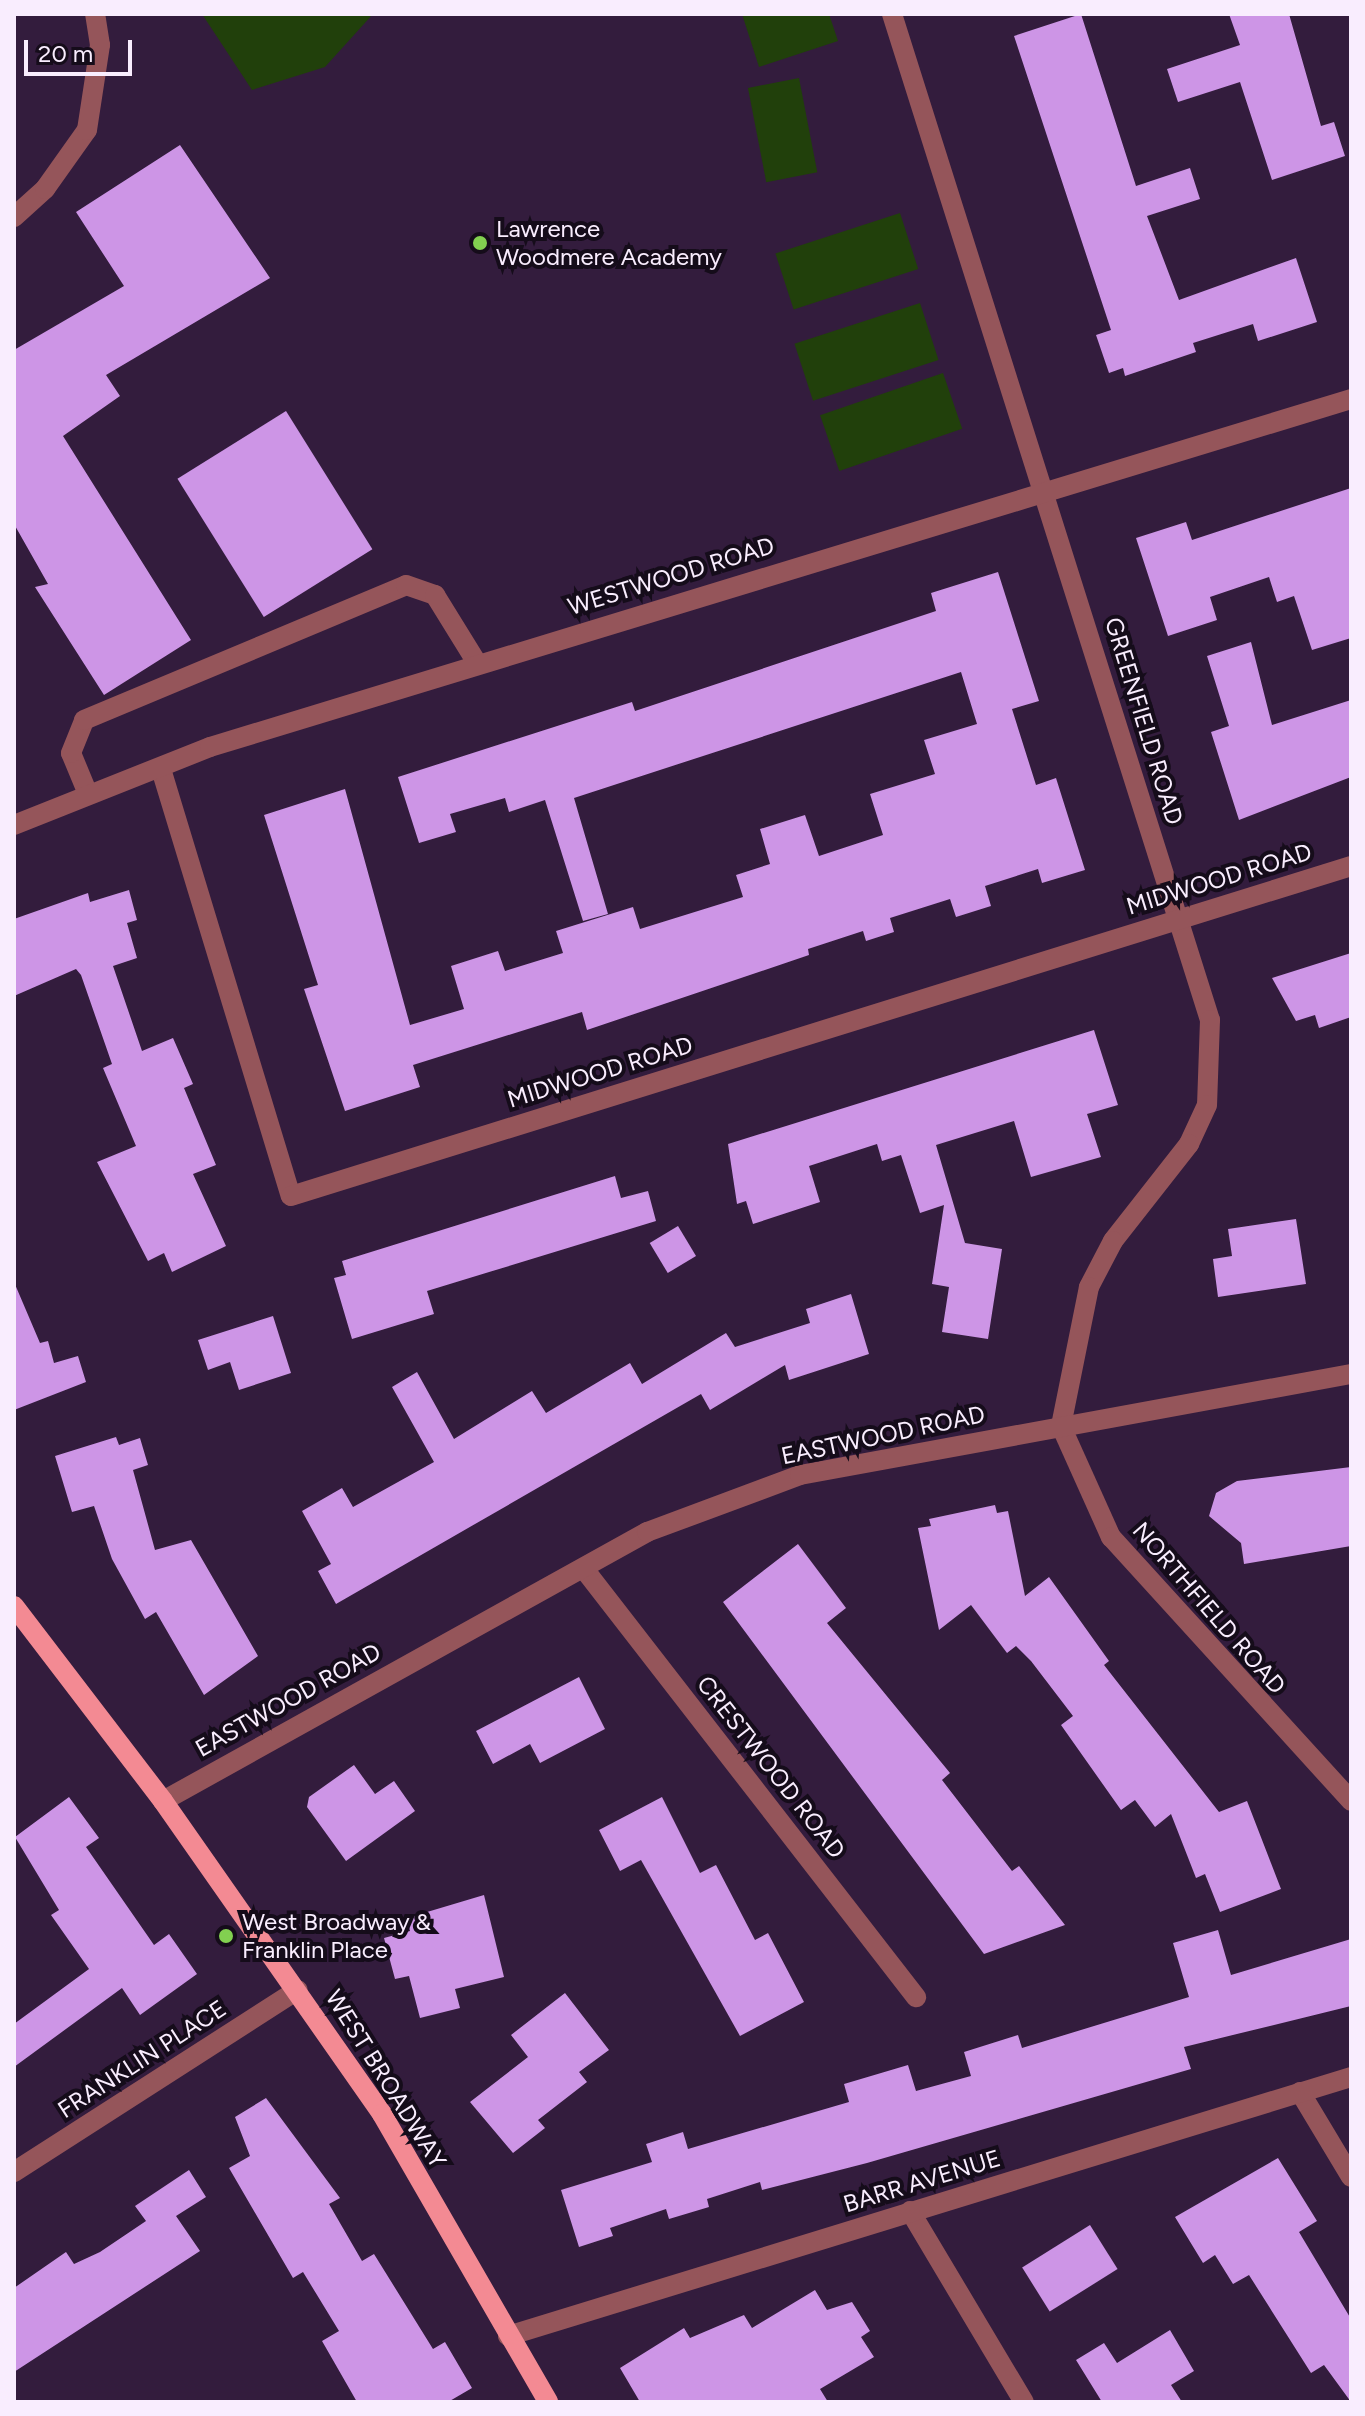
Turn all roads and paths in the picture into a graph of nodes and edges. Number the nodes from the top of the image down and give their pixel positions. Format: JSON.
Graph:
{"nodes":[{"id":1,"x":95,"y":14,"type":"edge"},
{"id":2,"x":892,"y":14,"type":"edge"},
{"id":3,"x":14,"y":217,"type":"edge"},
{"id":4,"x":1351,"y":399,"type":"edge"},
{"id":5,"x":1044,"y":490,"type":"junction"},
{"id":6,"x":477,"y":663,"type":"junction"},
{"id":7,"x":161,"y":769,"type":"junction"},
{"id":8,"x":88,"y":794,"type":"junction"},
{"id":9,"x":14,"y":825,"type":"edge"},
{"id":10,"x":1351,"y":866,"type":"edge"},
{"id":11,"x":1178,"y":919,"type":"junction"},
{"id":12,"x":1351,"y":1374,"type":"edge"},
{"id":13,"x":1061,"y":1426,"type":"junction"},
{"id":14,"x":584,"y":1569,"type":"junction"},
{"id":15,"x":14,"y":1606,"type":"edge"},
{"id":16,"x":163,"y":1801,"type":"junction"},
{"id":17,"x":1351,"y":1801,"type":"edge"},
{"id":18,"x":298,"y":1990,"type":"junction"},
{"id":19,"x":916,"y":1997,"type":"dead end"},
{"id":20,"x":1351,"y":2077,"type":"edge"},
{"id":21,"x":1300,"y":2092,"type":"junction"},
{"id":22,"x":14,"y":2172,"type":"edge"},
{"id":23,"x":1351,"y":2177,"type":"edge"},
{"id":24,"x":910,"y":2211,"type":"junction"},
{"id":25,"x":508,"y":2336,"type":"junction"},
{"id":26,"x":548,"y":2402,"type":"edge"},
{"id":27,"x":1024,"y":2402,"type":"edge"}],
"edges":[{"from":1,"to":3,"type":"street"},
{"from":2,"to":5,"type":"street","name":"GREENFIELD ROAD"},
{"from":4,"to":5,"type":"street","name":"WESTWOOD ROAD"},
{"from":5,"to":6,"type":"street","name":"WESTWOOD ROAD"},
{"from":5,"to":11,"type":"street","name":"GREENFIELD ROAD"},
{"from":6,"to":7,"type":"street","name":"WESTWOOD ROAD"},
{"from":6,"to":8,"type":"street"},
{"from":7,"to":8,"type":"street","name":"WESTWOOD ROAD"},
{"from":7,"to":11,"type":"street","name":"MIDWOOD ROAD"},
{"from":8,"to":9,"type":"street","name":"WESTWOOD ROAD"},
{"from":10,"to":11,"type":"street","name":"MIDWOOD ROAD"},
{"from":11,"to":13,"type":"street","name":"GREENFIELD ROAD"},
{"from":12,"to":13,"type":"street","name":"EASTWOOD ROAD"},
{"from":13,"to":14,"type":"street","name":"EASTWOOD ROAD"},
{"from":13,"to":17,"type":"street","name":"NORTHFIELD ROAD"},
{"from":14,"to":16,"type":"street","name":"EASTWOOD ROAD"},
{"from":14,"to":19,"type":"street","name":"CRESTWOOD ROAD"},
{"from":15,"to":16,"type":"main road","name":"WEST BROADWAY"},
{"from":16,"to":18,"type":"main road","name":"WEST BROADWAY"},
{"from":18,"to":22,"type":"street","name":"FRANKLIN PLACE"},
{"from":18,"to":25,"type":"main road","name":"WEST BROADWAY"},
{"from":20,"to":21,"type":"street","name":"BARR AVENUE"},
{"from":21,"to":23,"type":"street"},
{"from":21,"to":24,"type":"street","name":"BARR AVENUE"},
{"from":24,"to":25,"type":"street","name":"BARR AVENUE"},
{"from":24,"to":27,"type":"street"},
{"from":25,"to":26,"type":"main road","name":"WEST BROADWAY"}]}
